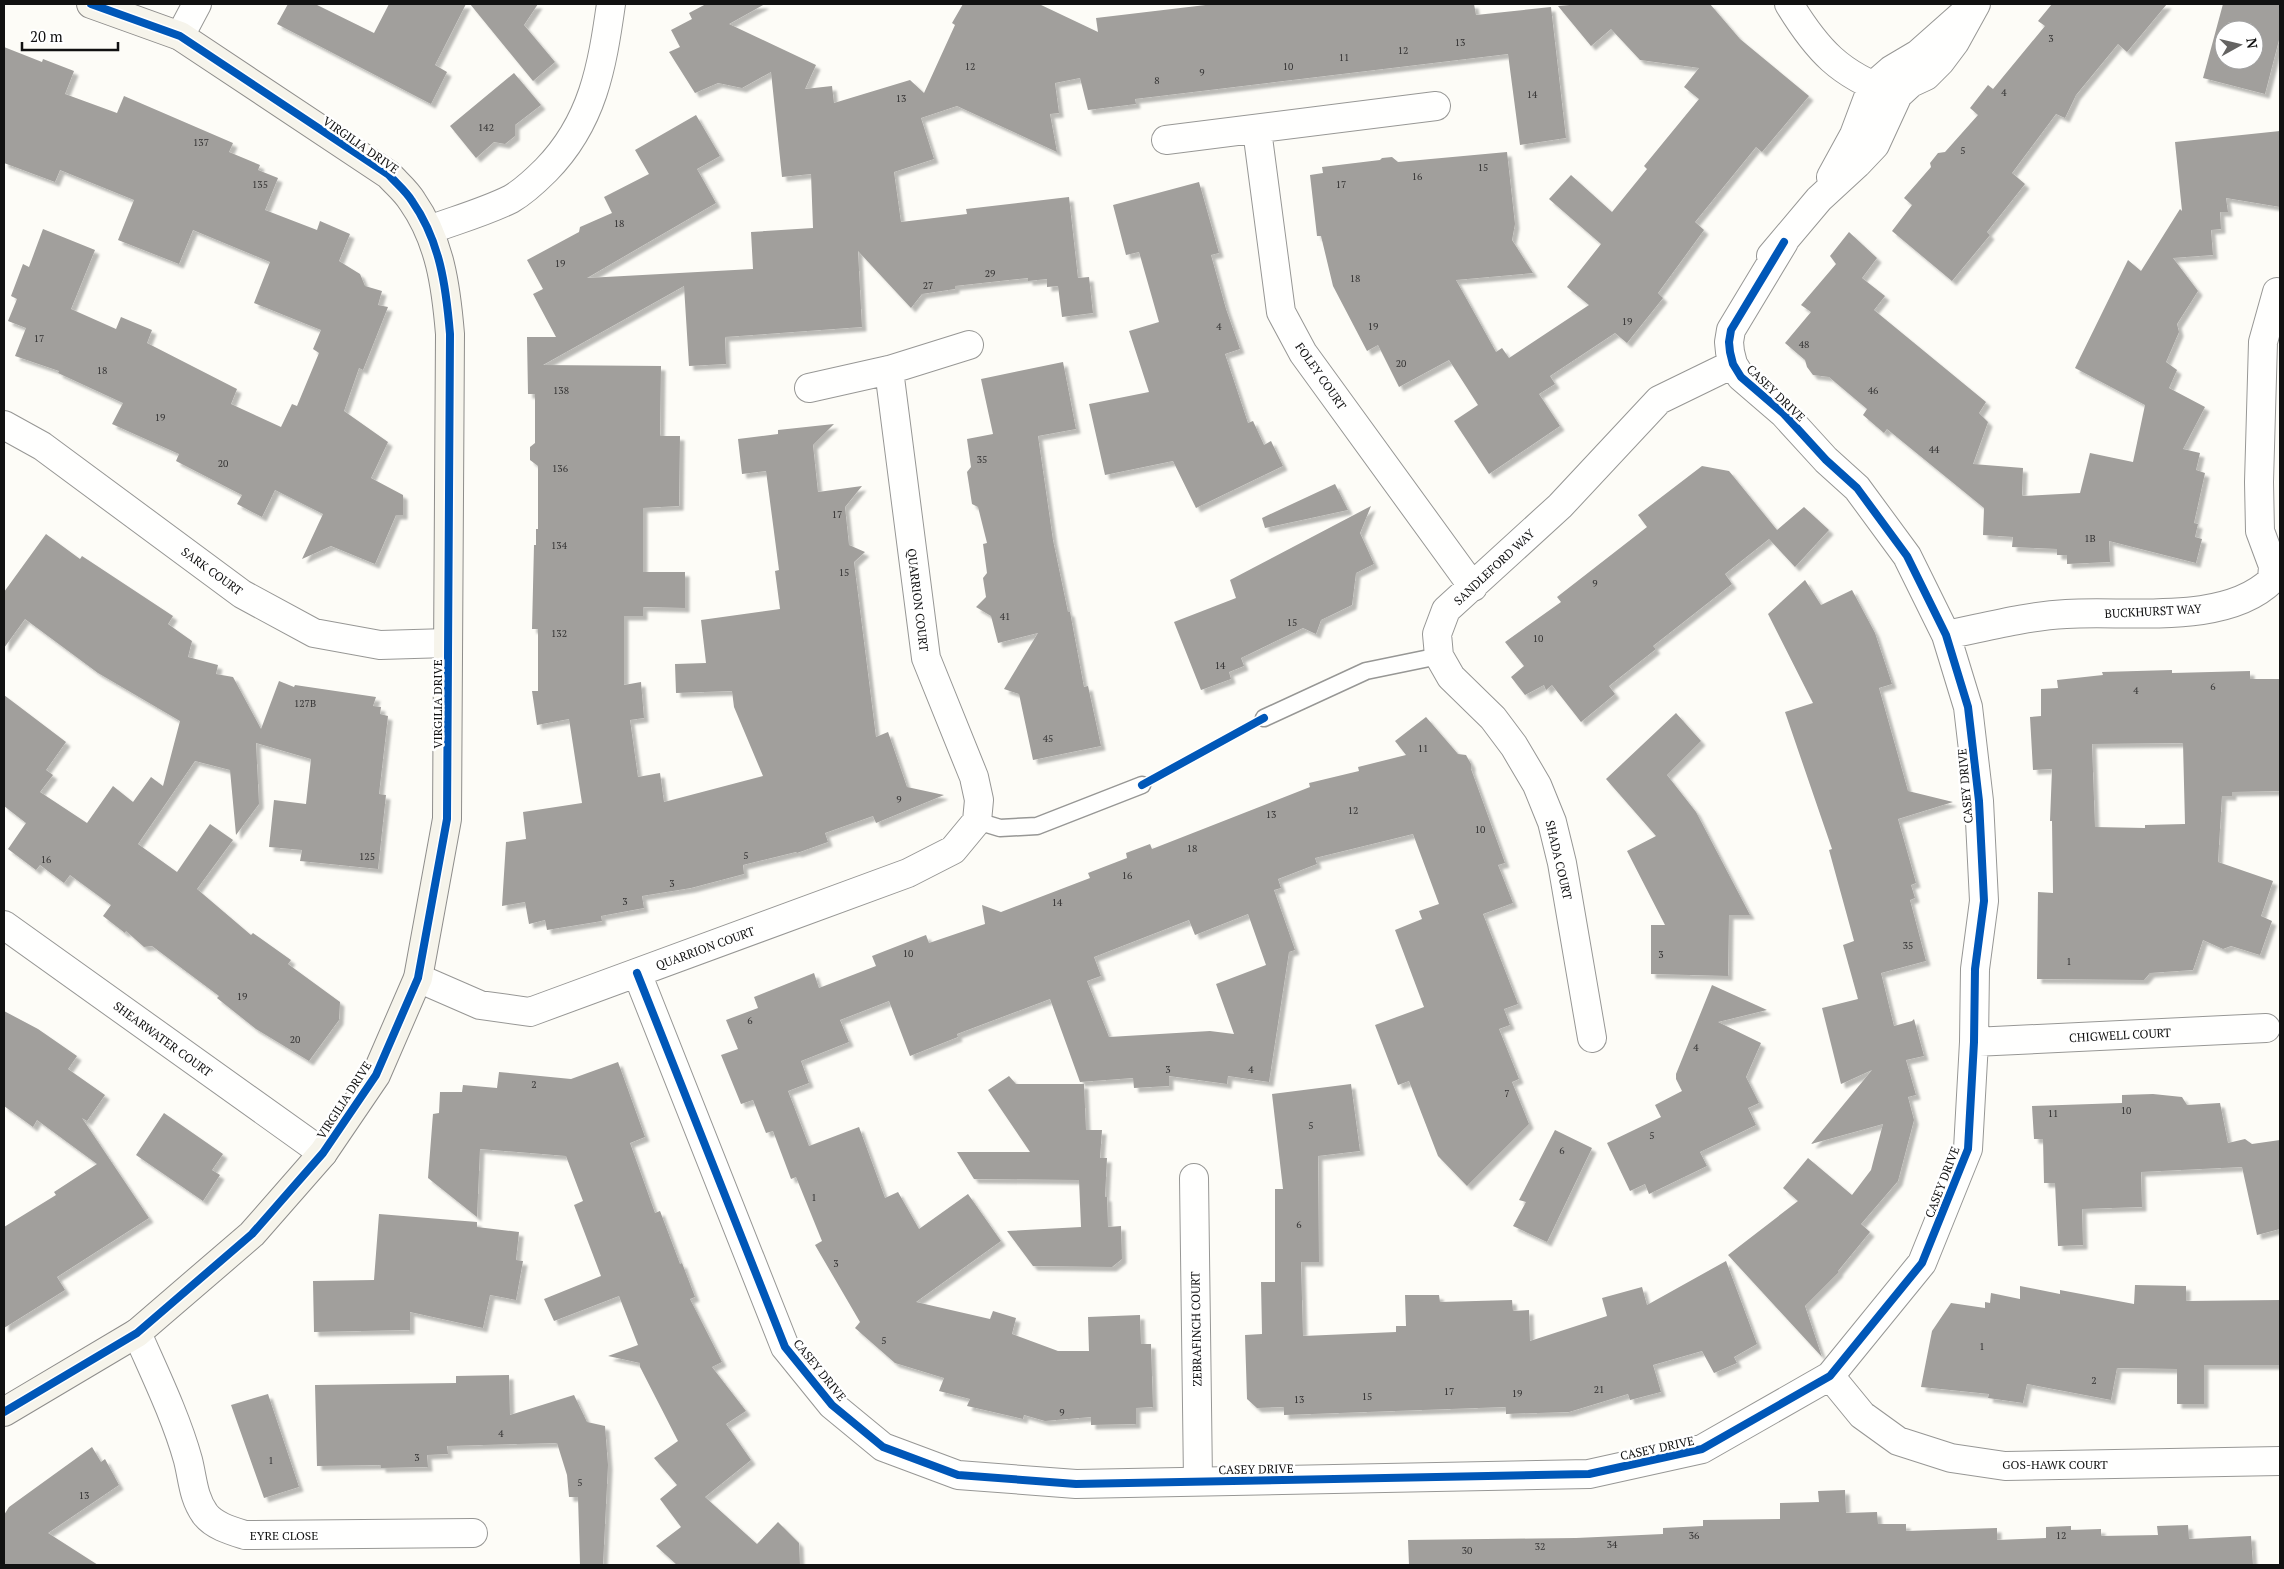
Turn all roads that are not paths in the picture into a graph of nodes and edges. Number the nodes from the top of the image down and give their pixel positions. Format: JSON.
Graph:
{"nodes":[{"id":1,"x":91,"y":4,"type":"edge"},
{"id":2,"x":197,"y":4,"type":"edge"},
{"id":3,"x":611,"y":4,"type":"edge"},
{"id":4,"x":1789,"y":4,"type":"edge"},
{"id":5,"x":1795,"y":4,"type":"edge"},
{"id":6,"x":1975,"y":4,"type":"edge"},
{"id":7,"x":180,"y":36,"type":"junction"},
{"id":8,"x":1885,"y":86,"type":"junction"},
{"id":9,"x":1436,"y":106,"type":"dead end"},
{"id":10,"x":1257,"y":130,"type":"junction"},
{"id":11,"x":1166,"y":140,"type":"dead end"},
{"id":12,"x":429,"y":230,"type":"junction"},
{"id":13,"x":2277,"y":292,"type":"dead end"},
{"id":14,"x":969,"y":344,"type":"dead end"},
{"id":15,"x":1725,"y":368,"type":"junction"},
{"id":16,"x":889,"y":370,"type":"junction"},
{"id":17,"x":809,"y":388,"type":"dead end"},
{"id":18,"x":4,"y":425,"type":"edge"},
{"id":19,"x":1473,"y":586,"type":"junction"},
{"id":20,"x":1946,"y":635,"type":"junction"},
{"id":21,"x":448,"y":643,"type":"junction"},
{"id":22,"x":1439,"y":656,"type":"junction"},
{"id":23,"x":1264,"y":718,"type":"dead end"},
{"id":24,"x":1142,"y":785,"type":"dead end"},
{"id":25,"x":977,"y":821,"type":"junction"},
{"id":26,"x":4,"y":925,"type":"edge"},
{"id":27,"x":637,"y":974,"type":"junction"},
{"id":28,"x":418,"y":978,"type":"junction"},
{"id":29,"x":2266,"y":1028,"type":"dead end"},
{"id":30,"x":1592,"y":1038,"type":"dead end"},
{"id":31,"x":1974,"y":1042,"type":"junction"},
{"id":32,"x":323,"y":1153,"type":"junction"},
{"id":33,"x":1194,"y":1178,"type":"dead end"},
{"id":34,"x":137,"y":1332,"type":"junction"},
{"id":35,"x":1830,"y":1376,"type":"junction"},
{"id":36,"x":4,"y":1412,"type":"edge"},
{"id":37,"x":2280,"y":1461,"type":"edge"},
{"id":38,"x":1198,"y":1481,"type":"junction"},
{"id":39,"x":473,"y":1532,"type":"dead end"}],
"edges":[{"from":1,"to":7,"type":"street","name":"VIRGILIA DRIVE"},
{"from":2,"to":7,"type":"street"},
{"from":3,"to":12,"type":"street"},
{"from":4,"to":8,"type":"street"},
{"from":5,"to":8,"type":"street"},
{"from":6,"to":8,"type":"street"},
{"from":7,"to":12,"type":"street","name":"VIRGILIA DRIVE"},
{"from":8,"to":15,"type":"street"},
{"from":9,"to":10,"type":"street"},
{"from":10,"to":11,"type":"street"},
{"from":10,"to":19,"type":"street","name":"FOLEY COURT"},
{"from":12,"to":21,"type":"street","name":"VIRGILIA DRIVE"},
{"from":13,"to":20,"type":"street","name":"BUCKHURST WAY"},
{"from":14,"to":16,"type":"street"},
{"from":15,"to":19,"type":"street","name":"SANDLEFORD WAY"},
{"from":15,"to":20,"type":"street","name":"CASEY DRIVE"},
{"from":16,"to":17,"type":"street"},
{"from":16,"to":25,"type":"street","name":"QUARRION COURT"},
{"from":18,"to":21,"type":"street","name":"SARK COURT"},
{"from":19,"to":22,"type":"street","name":"SANDLEFORD WAY"},
{"from":20,"to":31,"type":"street","name":"CASEY DRIVE"},
{"from":21,"to":28,"type":"street","name":"VIRGILIA DRIVE"},
{"from":22,"to":23,"type":"lane"},
{"from":22,"to":30,"type":"street","name":"SHADA COURT"},
{"from":24,"to":25,"type":"lane"},
{"from":25,"to":27,"type":"street","name":"QUARRION COURT"},
{"from":26,"to":32,"type":"street","name":"SHEARWATER COURT"},
{"from":27,"to":28,"type":"street","name":"QUARRION COURT"},
{"from":27,"to":38,"type":"street","name":"CASEY DRIVE"},
{"from":28,"to":32,"type":"street","name":"VIRGILIA DRIVE"},
{"from":29,"to":31,"type":"street","name":"CHIGWELL COURT"},
{"from":31,"to":35,"type":"street","name":"CASEY DRIVE"},
{"from":32,"to":34,"type":"street","name":"VIRGILIA DRIVE"},
{"from":33,"to":38,"type":"street","name":"ZEBRAFINCH COURT"},
{"from":34,"to":36,"type":"street","name":"VIRGILIA DRIVE"},
{"from":34,"to":39,"type":"street","name":"EYRE CLOSE"},
{"from":35,"to":37,"type":"street","name":"GOS-HAWK COURT"},
{"from":35,"to":38,"type":"street","name":"CASEY DRIVE"}]}
